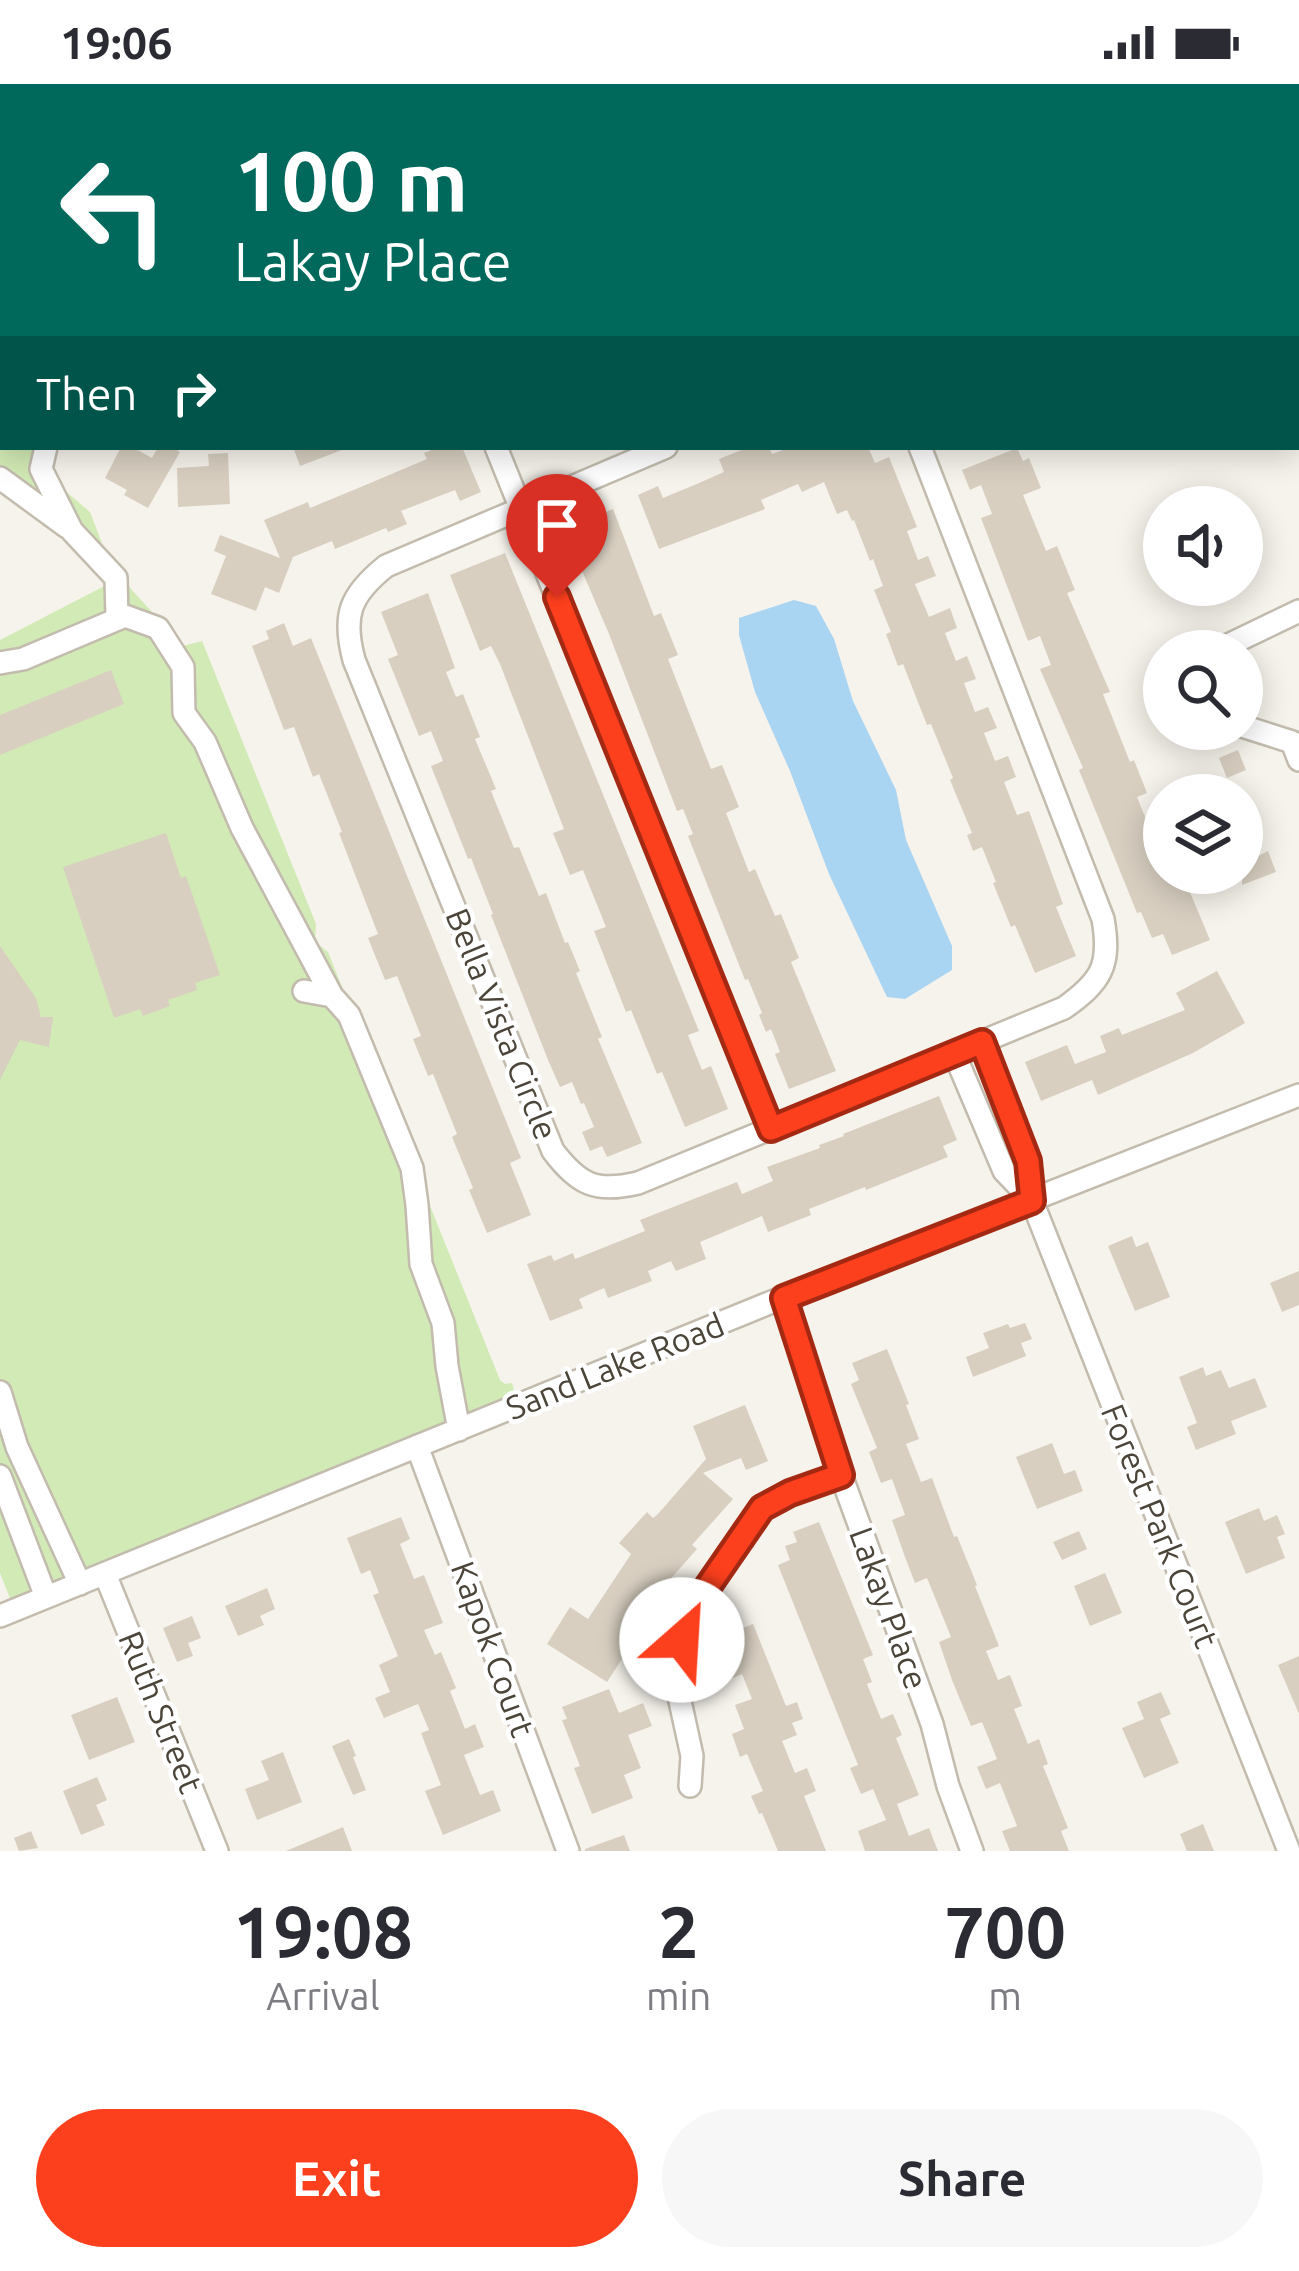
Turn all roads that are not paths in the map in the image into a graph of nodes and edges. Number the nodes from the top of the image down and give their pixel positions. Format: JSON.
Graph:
{"nodes":[{"id":1,"x":45,"y":450,"type":"edge"},
{"id":2,"x":497,"y":450,"type":"edge"},
{"id":3,"x":659,"y":450,"type":"edge"},
{"id":4,"x":921,"y":450,"type":"edge"},
{"id":5,"x":0,"y":478,"type":"edge"},
{"id":6,"x":521,"y":508,"type":"junction"},
{"id":7,"x":72,"y":531,"type":"junction"},
{"id":8,"x":1299,"y":610,"type":"edge"},
{"id":9,"x":117,"y":619,"type":"junction"},
{"id":10,"x":1259,"y":630,"type":"edge"},
{"id":11,"x":0,"y":663,"type":"edge"},
{"id":12,"x":1263,"y":733,"type":"edge"},
{"id":13,"x":1297,"y":750,"type":"edge"},
{"id":14,"x":304,"y":991,"type":"dead end"},
{"id":15,"x":332,"y":996,"type":"junction"},
{"id":16,"x":982,"y":1042,"type":"junction"},
{"id":17,"x":954,"y":1053,"type":"junction"},
{"id":18,"x":1299,"y":1095,"type":"edge"},
{"id":19,"x":1006,"y":1106,"type":"junction"},
{"id":20,"x":981,"y":1116,"type":"junction"},
{"id":21,"x":771,"y":1129,"type":"junction"},
{"id":22,"x":1032,"y":1201,"type":"junction"},
{"id":23,"x":784,"y":1298,"type":"junction"},
{"id":24,"x":0,"y":1392,"type":"edge"},
{"id":25,"x":459,"y":1430,"type":"junction"},
{"id":26,"x":418,"y":1446,"type":"junction"},
{"id":27,"x":841,"y":1475,"type":"junction"},
{"id":28,"x":0,"y":1476,"type":"edge"},
{"id":29,"x":105,"y":1574,"type":"junction"},
{"id":30,"x":80,"y":1584,"type":"junction"},
{"id":31,"x":46,"y":1597,"type":"junction"},
{"id":32,"x":0,"y":1616,"type":"edge"},
{"id":33,"x":690,"y":1786,"type":"dead end"},
{"id":34,"x":217,"y":1851,"type":"edge"},
{"id":35,"x":568,"y":1851,"type":"edge"},
{"id":36,"x":972,"y":1851,"type":"edge"},
{"id":37,"x":1289,"y":1851,"type":"edge"}],
"edges":[{"from":1,"to":7,"type":"street"},
{"from":2,"to":6,"type":"street"},
{"from":3,"to":6,"type":"street","name":"Bella Vista Circle"},
{"from":4,"to":16,"type":"street","name":"Bella Vista Circle"},
{"from":5,"to":7,"type":"street"},
{"from":6,"to":21,"type":"street"},
{"from":6,"to":21,"type":"street","name":"Bella Vista Circle"},
{"from":7,"to":9,"type":"street"},
{"from":8,"to":10,"type":"street"},
{"from":9,"to":11,"type":"street"},
{"from":9,"to":15,"type":"street"},
{"from":12,"to":13,"type":"street"},
{"from":14,"to":15,"type":"street"},
{"from":15,"to":25,"type":"street"},
{"from":16,"to":17,"type":"street","name":"Bella Vista Circle"},
{"from":16,"to":19,"type":"street"},
{"from":17,"to":20,"type":"street"},
{"from":17,"to":21,"type":"street","name":"Bella Vista Circle"},
{"from":18,"to":22,"type":"street","name":"Sand Lake Road"},
{"from":19,"to":20,"type":"street"},
{"from":19,"to":22,"type":"street"},
{"from":20,"to":22,"type":"street"},
{"from":22,"to":23,"type":"street","name":"Sand Lake Road"},
{"from":22,"to":37,"type":"street","name":"Forest Park Court"},
{"from":23,"to":25,"type":"street","name":"Sand Lake Road"},
{"from":23,"to":27,"type":"street","name":"Lakay Place"},
{"from":24,"to":30,"type":"street"},
{"from":25,"to":26,"type":"street","name":"Sand Lake Road"},
{"from":26,"to":29,"type":"street","name":"Sand Lake Road"},
{"from":26,"to":35,"type":"street","name":"Kapok Court"},
{"from":27,"to":33,"type":"street"},
{"from":27,"to":36,"type":"street","name":"Lakay Place"},
{"from":28,"to":31,"type":"street"},
{"from":29,"to":30,"type":"street","name":"Sand Lake Road"},
{"from":29,"to":34,"type":"street","name":"Ruth Street"},
{"from":30,"to":31,"type":"street","name":"Sand Lake Road"},
{"from":31,"to":32,"type":"street","name":"Sand Lake Road"}]}
